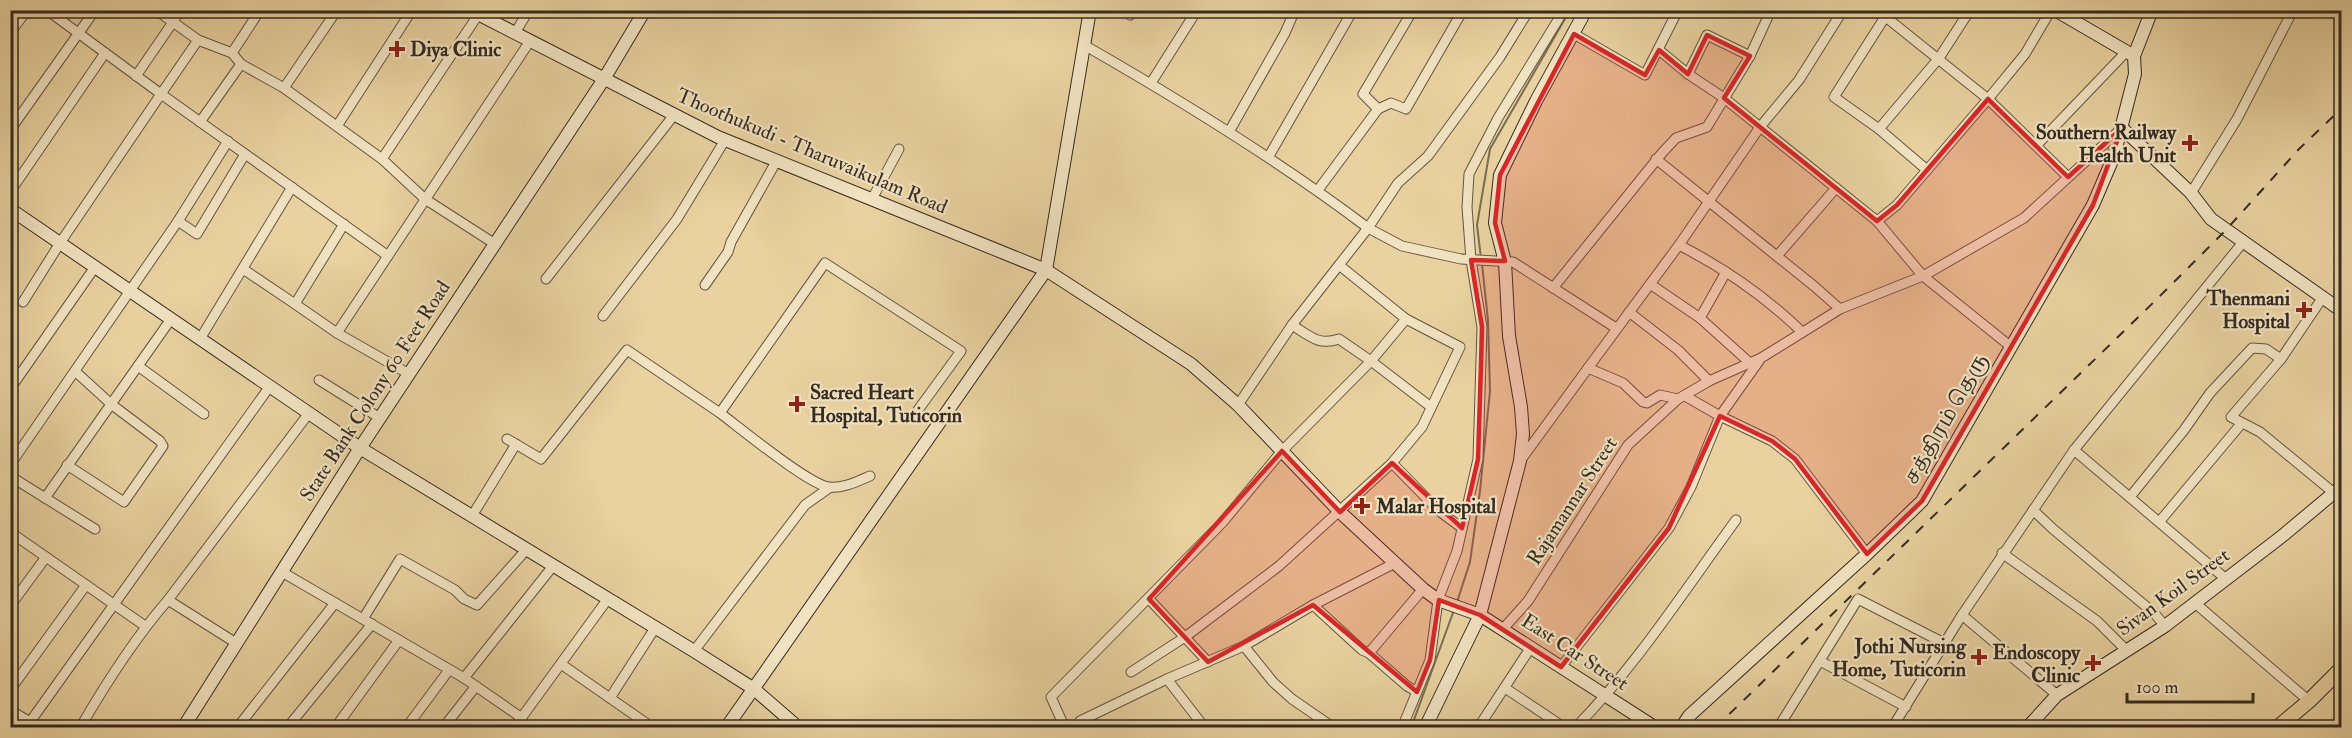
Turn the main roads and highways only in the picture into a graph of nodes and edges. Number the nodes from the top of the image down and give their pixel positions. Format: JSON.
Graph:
{"nodes":[{"id":1,"x":2342,"y":668,"type":"edge"},
{"id":2,"x":2277,"y":728,"type":"edge"}],
"edges":[{"from":1,"to":2,"type":"main road"}]}
